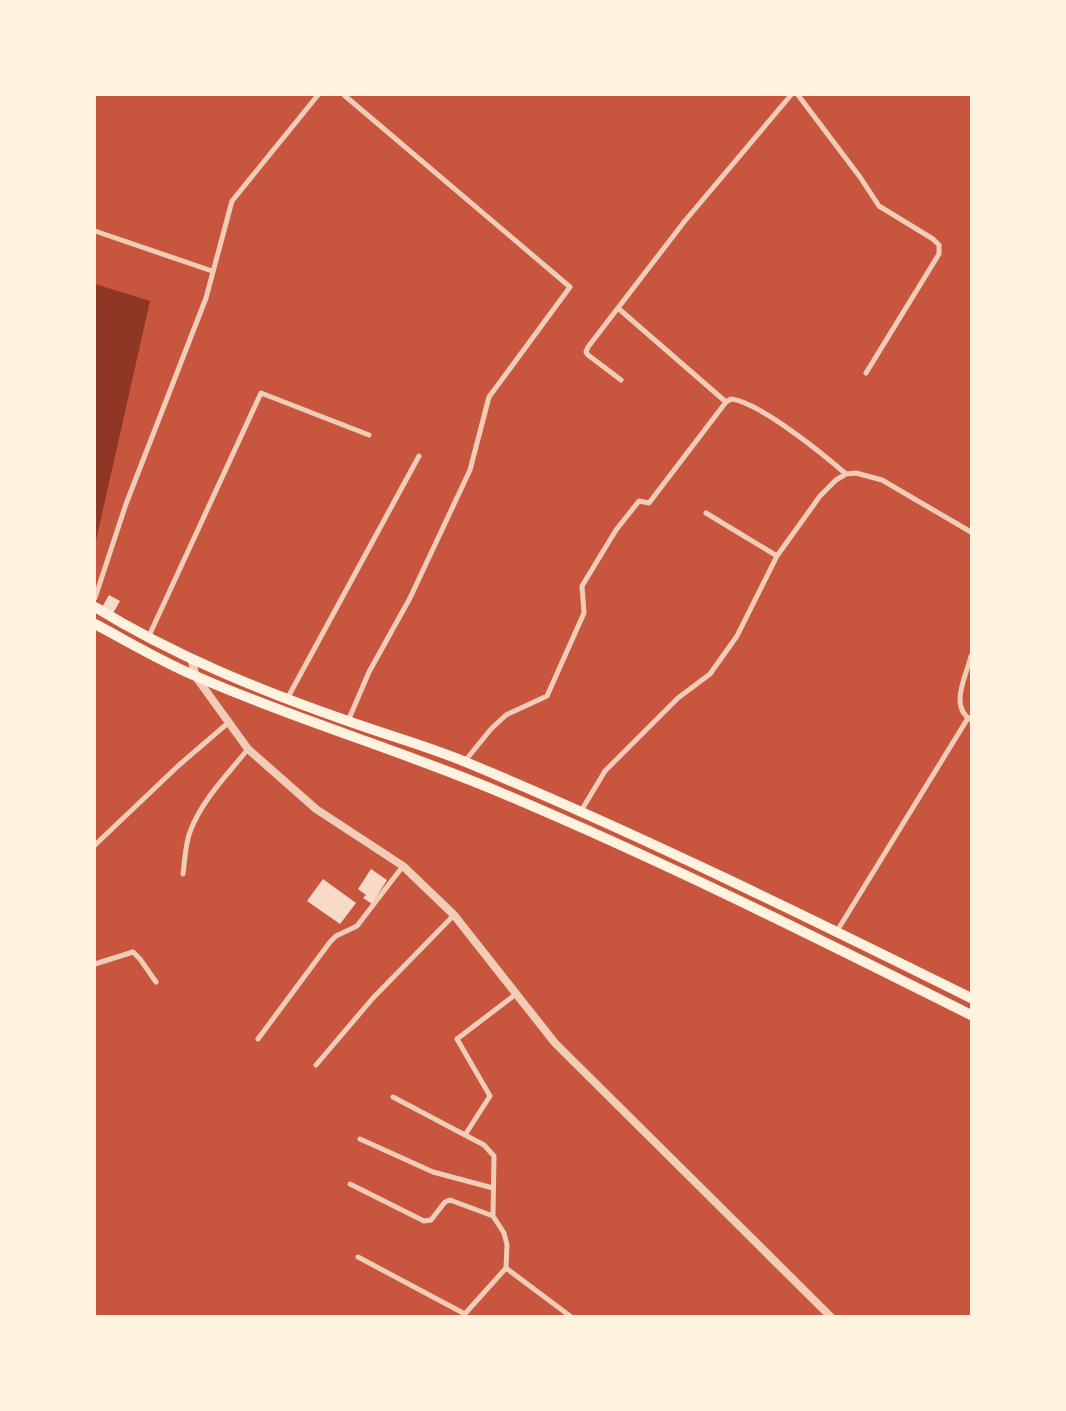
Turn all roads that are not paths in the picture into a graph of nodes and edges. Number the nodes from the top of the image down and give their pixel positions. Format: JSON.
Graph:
{"nodes":[{"id":1,"x":318,"y":95,"type":"edge"},
{"id":2,"x":344,"y":95,"type":"edge"},
{"id":3,"x":791,"y":95,"type":"edge"},
{"id":4,"x":798,"y":95,"type":"edge"},
{"id":5,"x":95,"y":231,"type":"edge"},
{"id":6,"x":212,"y":271,"type":"junction"},
{"id":7,"x":619,"y":309,"type":"junction"},
{"id":8,"x":866,"y":372,"type":"dead end"},
{"id":9,"x":621,"y":380,"type":"dead end"},
{"id":10,"x":726,"y":402,"type":"junction"},
{"id":11,"x":369,"y":435,"type":"dead end"},
{"id":12,"x":419,"y":456,"type":"dead end"},
{"id":13,"x":846,"y":474,"type":"junction"},
{"id":14,"x":706,"y":513,"type":"dead end"},
{"id":15,"x":971,"y":532,"type":"edge"},
{"id":16,"x":777,"y":556,"type":"junction"},
{"id":17,"x":95,"y":598,"type":"edge"},
{"id":18,"x":95,"y":607,"type":"edge"},
{"id":19,"x":95,"y":624,"type":"edge"},
{"id":20,"x":148,"y":639,"type":"junction"},
{"id":21,"x":971,"y":656,"type":"edge"},
{"id":22,"x":191,"y":658,"type":"junction"},
{"id":23,"x":196,"y":677,"type":"junction"},
{"id":24,"x":286,"y":700,"type":"junction"},
{"id":25,"x":969,"y":719,"type":"edge"},
{"id":26,"x":347,"y":721,"type":"junction"},
{"id":27,"x":228,"y":723,"type":"junction"},
{"id":28,"x":248,"y":749,"type":"junction"},
{"id":29,"x":464,"y":761,"type":"junction"},
{"id":30,"x":580,"y":812,"type":"junction"},
{"id":31,"x":95,"y":844,"type":"edge"},
{"id":32,"x":403,"y":866,"type":"junction"},
{"id":33,"x":183,"y":874,"type":"dead end"},
{"id":34,"x":454,"y":915,"type":"junction"},
{"id":35,"x":837,"y":931,"type":"junction"},
{"id":36,"x":95,"y":964,"type":"edge"},
{"id":37,"x":156,"y":982,"type":"dead end"},
{"id":38,"x":516,"y":994,"type":"junction"},
{"id":39,"x":971,"y":998,"type":"edge"},
{"id":40,"x":971,"y":1015,"type":"edge"},
{"id":41,"x":258,"y":1039,"type":"dead end"},
{"id":42,"x":316,"y":1065,"type":"dead end"},
{"id":43,"x":393,"y":1097,"type":"dead end"},
{"id":44,"x":465,"y":1135,"type":"junction"},
{"id":45,"x":360,"y":1139,"type":"dead end"},
{"id":46,"x":350,"y":1184,"type":"dead end"},
{"id":47,"x":492,"y":1188,"type":"junction"},
{"id":48,"x":493,"y":1216,"type":"junction"},
{"id":49,"x":358,"y":1258,"type":"dead end"},
{"id":50,"x":506,"y":1268,"type":"junction"},
{"id":51,"x":464,"y":1315,"type":"edge"},
{"id":52,"x":570,"y":1316,"type":"edge"},
{"id":53,"x":830,"y":1316,"type":"edge"}],
"edges":[{"from":1,"to":6,"type":"street"},
{"from":2,"to":26,"type":"street"},
{"from":3,"to":7,"type":"street"},
{"from":4,"to":8,"type":"street"},
{"from":5,"to":6,"type":"street"},
{"from":6,"to":17,"type":"street"},
{"from":7,"to":9,"type":"street"},
{"from":7,"to":10,"type":"street"},
{"from":10,"to":13,"type":"street"},
{"from":10,"to":29,"type":"street"},
{"from":11,"to":20,"type":"street"},
{"from":12,"to":24,"type":"street"},
{"from":13,"to":15,"type":"street"},
{"from":13,"to":16,"type":"street"},
{"from":14,"to":16,"type":"street"},
{"from":16,"to":30,"type":"street"},
{"from":18,"to":20,"type":"main road"},
{"from":19,"to":23,"type":"main road"},
{"from":20,"to":22,"type":"main road"},
{"from":21,"to":25,"type":"street"},
{"from":22,"to":23,"type":"street"},
{"from":22,"to":24,"type":"main road"},
{"from":23,"to":27,"type":"street"},
{"from":23,"to":40,"type":"main road"},
{"from":24,"to":26,"type":"main road"},
{"from":25,"to":35,"type":"street"},
{"from":26,"to":29,"type":"main road"},
{"from":27,"to":28,"type":"street"},
{"from":27,"to":31,"type":"street"},
{"from":28,"to":32,"type":"street"},
{"from":28,"to":33,"type":"street"},
{"from":29,"to":30,"type":"main road"},
{"from":30,"to":35,"type":"main road"},
{"from":32,"to":34,"type":"street"},
{"from":32,"to":41,"type":"street"},
{"from":34,"to":38,"type":"street"},
{"from":34,"to":42,"type":"street"},
{"from":35,"to":39,"type":"main road"},
{"from":36,"to":37,"type":"street"},
{"from":38,"to":44,"type":"street"},
{"from":38,"to":53,"type":"street"},
{"from":43,"to":44,"type":"street"},
{"from":44,"to":47,"type":"street"},
{"from":45,"to":47,"type":"street"},
{"from":46,"to":48,"type":"street"},
{"from":47,"to":48,"type":"street"},
{"from":48,"to":50,"type":"street"},
{"from":49,"to":51,"type":"street"},
{"from":50,"to":51,"type":"street"},
{"from":50,"to":52,"type":"street"}]}
